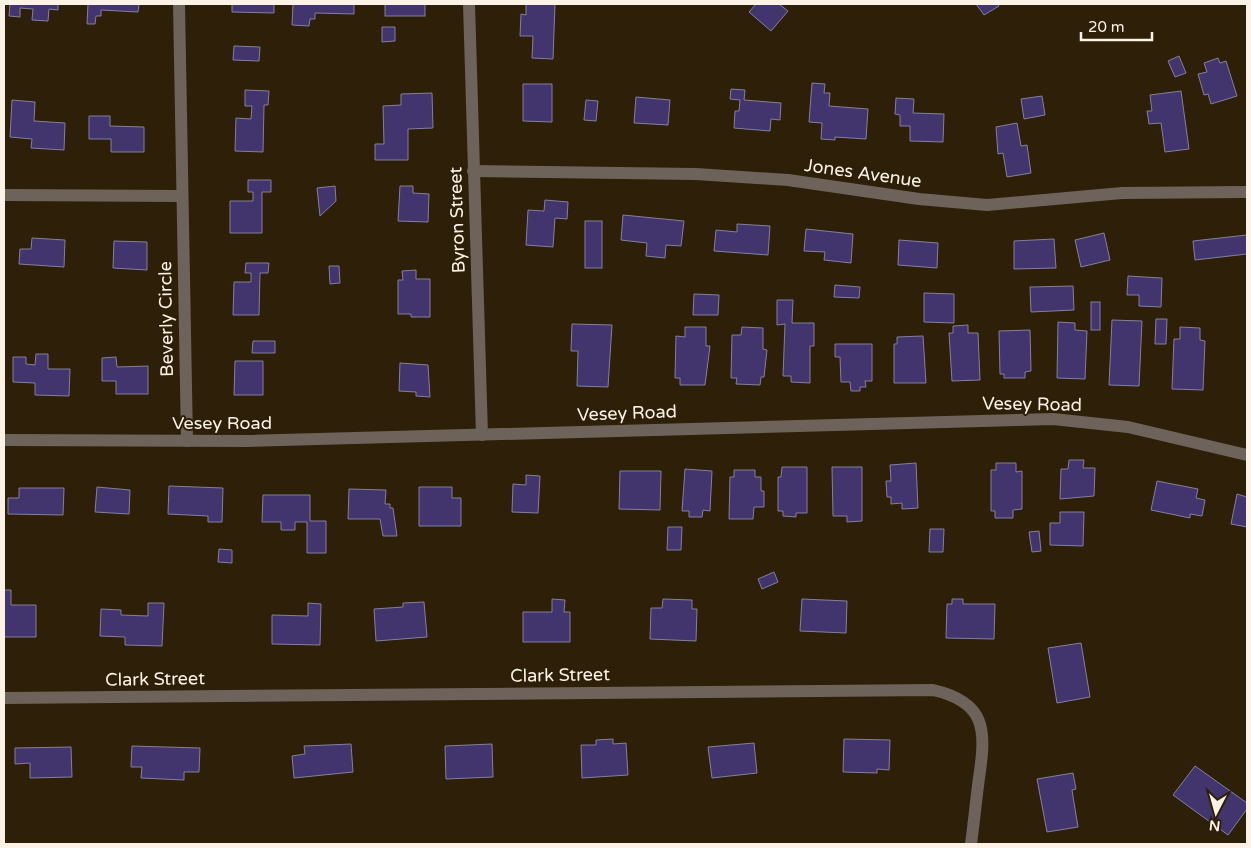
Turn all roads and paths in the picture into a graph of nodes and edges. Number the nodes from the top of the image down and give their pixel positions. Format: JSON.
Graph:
{"nodes":[{"id":1,"x":179,"y":4,"type":"edge"},
{"id":2,"x":469,"y":4,"type":"edge"},
{"id":3,"x":473,"y":171,"type":"junction"},
{"id":4,"x":1247,"y":192,"type":"edge"},
{"id":5,"x":4,"y":195,"type":"edge"},
{"id":6,"x":181,"y":196,"type":"junction"},
{"id":7,"x":482,"y":435,"type":"junction"},
{"id":8,"x":4,"y":440,"type":"edge"},
{"id":9,"x":187,"y":441,"type":"junction"},
{"id":10,"x":1247,"y":456,"type":"edge"},
{"id":11,"x":4,"y":698,"type":"edge"},
{"id":12,"x":971,"y":844,"type":"edge"}],
"edges":[{"from":1,"to":6,"type":"street","name":"Beverly Circle"},
{"from":2,"to":3,"type":"street","name":"Byron Street"},
{"from":3,"to":4,"type":"street","name":"Jones Avenue"},
{"from":3,"to":7,"type":"street","name":"Byron Street"},
{"from":5,"to":6,"type":"street"},
{"from":6,"to":9,"type":"street","name":"Beverly Circle"},
{"from":7,"to":9,"type":"street","name":"Vesey Road"},
{"from":7,"to":10,"type":"street","name":"Vesey Road"},
{"from":8,"to":9,"type":"street","name":"Vesey Road"},
{"from":11,"to":12,"type":"street","name":"Clark Street"}]}
